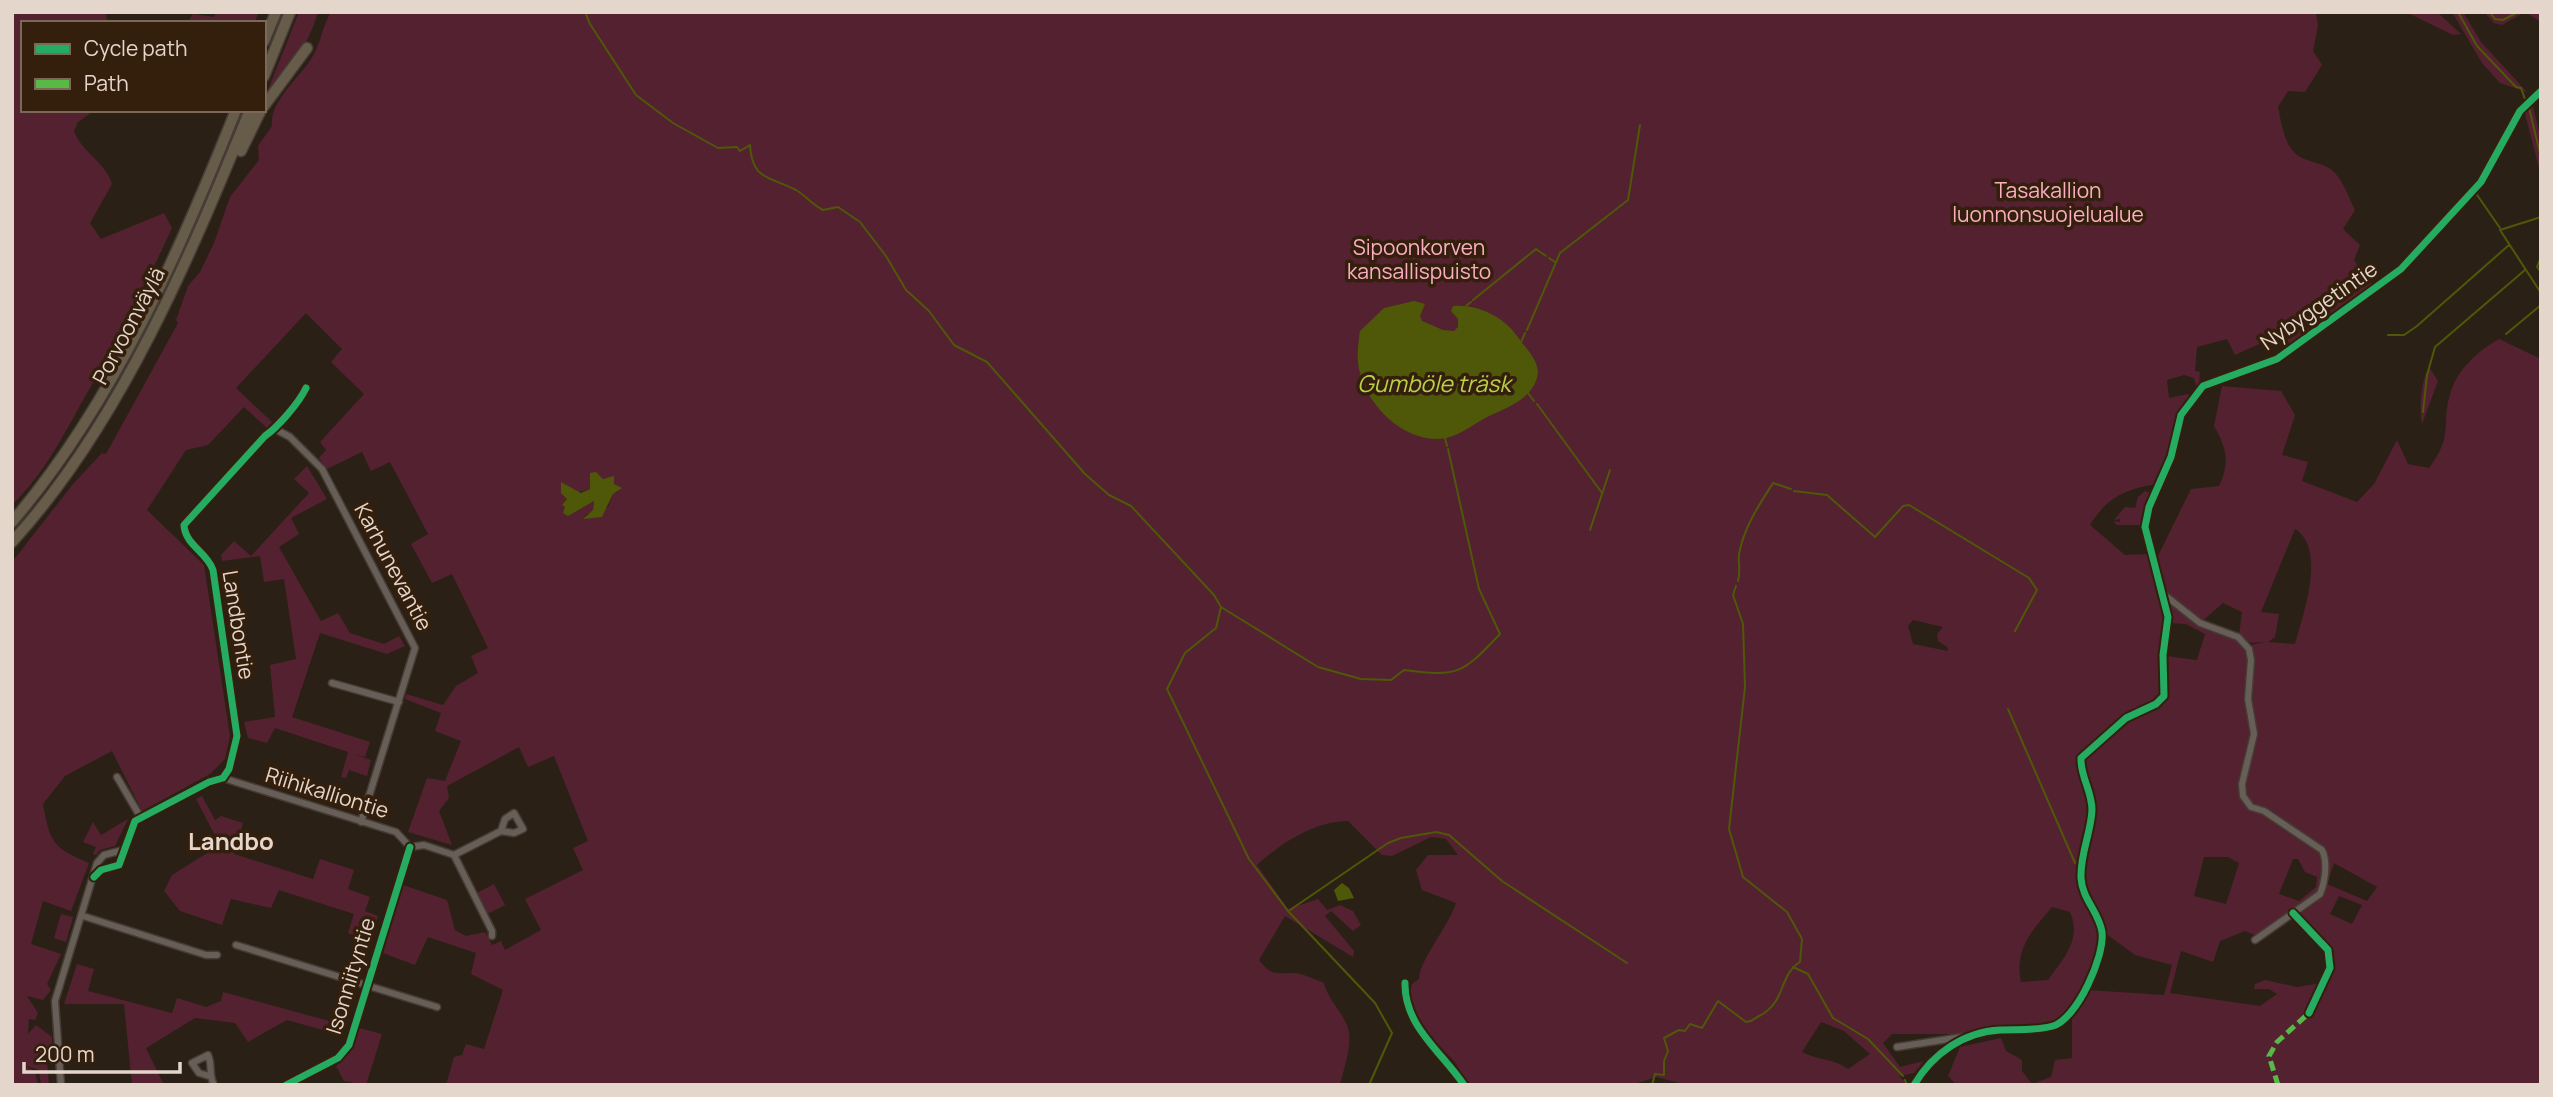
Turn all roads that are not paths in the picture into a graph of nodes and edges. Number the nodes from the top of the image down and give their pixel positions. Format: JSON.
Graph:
{"nodes":[{"id":1,"x":276,"y":12,"type":"edge"},
{"id":2,"x":290,"y":12,"type":"edge"},
{"id":3,"x":266,"y":36,"type":"edge"},
{"id":4,"x":307,"y":48,"type":"dead end"},
{"id":5,"x":266,"y":70,"type":"edge"},
{"id":6,"x":2541,"y":92,"type":"edge"},
{"id":7,"x":266,"y":103,"type":"edge"},
{"id":8,"x":235,"y":112,"type":"edge"},
{"id":9,"x":249,"y":112,"type":"edge"},
{"id":10,"x":260,"y":112,"type":"edge"},
{"id":11,"x":213,"y":199,"type":"junction"},
{"id":12,"x":306,"y":388,"type":"dead end"},
{"id":13,"x":276,"y":430,"type":"junction"},
{"id":14,"x":12,"y":522,"type":"edge"},
{"id":15,"x":12,"y":542,"type":"edge"},
{"id":16,"x":2162,"y":593,"type":"junction"},
{"id":17,"x":332,"y":683,"type":"dead end"},
{"id":18,"x":399,"y":702,"type":"junction"},
{"id":19,"x":117,"y":777,"type":"dead end"},
{"id":20,"x":223,"y":778,"type":"junction"},
{"id":21,"x":141,"y":818,"type":"junction"},
{"id":22,"x":360,"y":822,"type":"junction"},
{"id":23,"x":501,"y":831,"type":"dead end"},
{"id":24,"x":410,"y":846,"type":"junction"},
{"id":25,"x":123,"y":850,"type":"junction"},
{"id":26,"x":114,"y":853,"type":"junction"},
{"id":27,"x":454,"y":855,"type":"junction"},
{"id":28,"x":101,"y":857,"type":"junction"},
{"id":29,"x":119,"y":865,"type":"junction"},
{"id":30,"x":104,"y":869,"type":"junction"},
{"id":31,"x":94,"y":877,"type":"junction"},
{"id":32,"x":2293,"y":913,"type":"junction"},
{"id":33,"x":83,"y":916,"type":"junction"},
{"id":34,"x":492,"y":936,"type":"dead end"},
{"id":35,"x":2255,"y":940,"type":"dead end"},
{"id":36,"x":236,"y":945,"type":"dead end"},
{"id":37,"x":216,"y":955,"type":"dead end"},
{"id":38,"x":1405,"y":983,"type":"dead end"},
{"id":39,"x":367,"y":985,"type":"junction"},
{"id":40,"x":437,"y":1007,"type":"dead end"},
{"id":41,"x":2309,"y":1013,"type":"dead end"},
{"id":42,"x":1962,"y":1037,"type":"junction"},
{"id":43,"x":1897,"y":1047,"type":"dead end"},
{"id":44,"x":209,"y":1076,"type":"dead end"},
{"id":45,"x":301,"y":1077,"type":"junction"},
{"id":46,"x":61,"y":1085,"type":"edge"},
{"id":47,"x":214,"y":1085,"type":"edge"},
{"id":48,"x":286,"y":1085,"type":"edge"},
{"id":49,"x":305,"y":1085,"type":"edge"},
{"id":50,"x":1464,"y":1085,"type":"edge"},
{"id":51,"x":1914,"y":1085,"type":"edge"}],
"edges":[{"from":1,"to":3,"type":"highway"},
{"from":2,"to":5,"type":"highway"},
{"from":4,"to":7,"type":"highway"},
{"from":6,"to":16,"type":"street","name":"Nybyggetintie"},
{"from":8,"to":14,"type":"highway","name":"Porvoonväylä"},
{"from":9,"to":11,"type":"highway","name":"Porvoonväylä"},
{"from":10,"to":11,"type":"highway"},
{"from":11,"to":15,"type":"highway","name":"Porvoonväylä"},
{"from":12,"to":13,"type":"street","name":"Landbontie"},
{"from":13,"to":18,"type":"street","name":"Karhunevantie"},
{"from":13,"to":20,"type":"street","name":"Landbontie"},
{"from":16,"to":32,"type":"street"},
{"from":16,"to":42,"type":"street","name":"Nybyggetintie"},
{"from":17,"to":18,"type":"street"},
{"from":18,"to":22,"type":"street","name":"Karhunevantie"},
{"from":19,"to":21,"type":"street"},
{"from":20,"to":21,"type":"street"},
{"from":20,"to":22,"type":"street","name":"Riihikalliontie"},
{"from":21,"to":25,"type":"street"},
{"from":22,"to":24,"type":"street","name":"Riihikalliontie"},
{"from":23,"to":27,"type":"street"},
{"from":24,"to":27,"type":"street","name":"Riihikalliontie"},
{"from":24,"to":39,"type":"street","name":"Isonniityntie"},
{"from":25,"to":26,"type":"street"},
{"from":25,"to":29,"type":"street"},
{"from":26,"to":28,"type":"street"},
{"from":26,"to":29,"type":"street"},
{"from":27,"to":34,"type":"street"},
{"from":28,"to":30,"type":"street"},
{"from":28,"to":31,"type":"street"},
{"from":29,"to":30,"type":"street"},
{"from":30,"to":31,"type":"street"},
{"from":31,"to":33,"type":"street"},
{"from":32,"to":35,"type":"street"},
{"from":32,"to":41,"type":"street"},
{"from":33,"to":37,"type":"street"},
{"from":33,"to":46,"type":"street"},
{"from":36,"to":39,"type":"street"},
{"from":38,"to":50,"type":"street"},
{"from":39,"to":40,"type":"street"},
{"from":39,"to":45,"type":"street","name":"Isonniityntie"},
{"from":42,"to":43,"type":"street"},
{"from":42,"to":51,"type":"street"},
{"from":44,"to":47,"type":"street"},
{"from":45,"to":48,"type":"street","name":"Isonniityntie"},
{"from":45,"to":49,"type":"street"}]}
